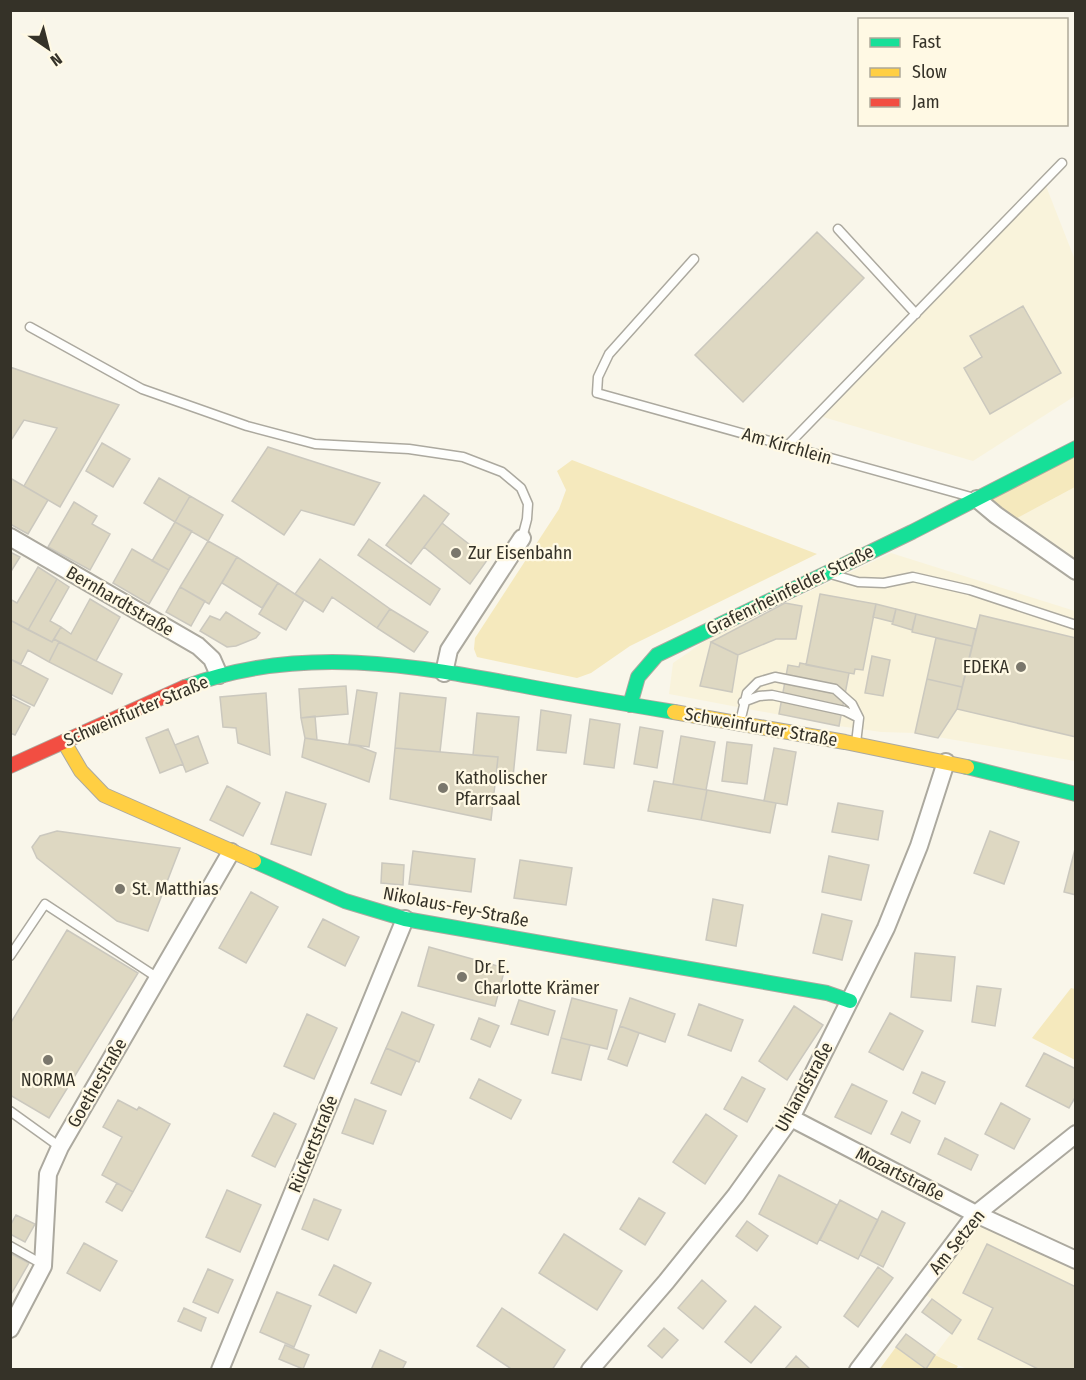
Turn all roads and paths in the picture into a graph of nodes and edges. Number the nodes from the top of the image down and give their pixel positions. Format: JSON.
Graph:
{"nodes":[{"id":1,"x":1062,"y":163,"type":"dead end"},
{"id":2,"x":837,"y":229,"type":"dead end"},
{"id":3,"x":694,"y":259,"type":"dead end"},
{"id":4,"x":916,"y":314,"type":"junction"},
{"id":5,"x":30,"y":327,"type":"dead end"},
{"id":6,"x":787,"y":446,"type":"junction"},
{"id":7,"x":1076,"y":448,"type":"edge"},
{"id":8,"x":977,"y":499,"type":"junction"},
{"id":9,"x":10,"y":537,"type":"edge"},
{"id":10,"x":522,"y":538,"type":"joint"},
{"id":11,"x":830,"y":570,"type":"junction"},
{"id":12,"x":1076,"y":571,"type":"edge"},
{"id":13,"x":1076,"y":625,"type":"edge"},
{"id":14,"x":444,"y":673,"type":"junction"},
{"id":15,"x":219,"y":675,"type":"junction"},
{"id":16,"x":743,"y":702,"type":"junction"},
{"id":17,"x":630,"y":705,"type":"junction"},
{"id":18,"x":859,"y":718,"type":"junction"},
{"id":19,"x":740,"y":722,"type":"junction"},
{"id":20,"x":64,"y":742,"type":"junction"},
{"id":21,"x":856,"y":744,"type":"junction"},
{"id":22,"x":946,"y":762,"type":"junction"},
{"id":23,"x":10,"y":766,"type":"edge"},
{"id":24,"x":1076,"y":794,"type":"edge"},
{"id":25,"x":231,"y":852,"type":"junction"},
{"id":26,"x":405,"y":919,"type":"junction"},
{"id":27,"x":10,"y":956,"type":"edge"},
{"id":28,"x":158,"y":978,"type":"junction"},
{"id":29,"x":850,"y":1001,"type":"junction"},
{"id":30,"x":10,"y":1111,"type":"edge"},
{"id":31,"x":791,"y":1118,"type":"junction"},
{"id":32,"x":1076,"y":1134,"type":"edge"},
{"id":33,"x":60,"y":1147,"type":"junction"},
{"id":34,"x":976,"y":1214,"type":"junction"},
{"id":35,"x":10,"y":1246,"type":"edge"},
{"id":36,"x":1076,"y":1260,"type":"edge"},
{"id":37,"x":42,"y":1264,"type":"junction"},
{"id":38,"x":10,"y":1329,"type":"edge"},
{"id":39,"x":220,"y":1370,"type":"edge"},
{"id":40,"x":590,"y":1370,"type":"edge"},
{"id":41,"x":858,"y":1370,"type":"edge"}],
"edges":[{"from":1,"to":4,"type":"lane"},
{"from":2,"to":4,"type":"lane"},
{"from":3,"to":6,"type":"lane","name":"Am Kirchlein"},
{"from":4,"to":6,"type":"lane"},
{"from":5,"to":10,"type":"lane"},
{"from":6,"to":8,"type":"lane","name":"Am Kirchlein"},
{"from":7,"to":8,"type":"street","name":"Grafenrheinfelder Straße"},
{"from":8,"to":11,"type":"street","name":"Grafenrheinfelder Straße"},
{"from":8,"to":12,"type":"street"},
{"from":9,"to":15,"type":"street","name":"Bernhardtstraße"},
{"from":10,"to":14,"type":"street"},
{"from":11,"to":13,"type":"lane"},
{"from":11,"to":17,"type":"street","name":"Grafenrheinfelder Straße"},
{"from":14,"to":15,"type":"street","name":"Schweinfurter Straße"},
{"from":14,"to":17,"type":"street","name":"Schweinfurter Straße"},
{"from":15,"to":20,"type":"street","name":"Schweinfurter Straße"},
{"from":16,"to":18,"type":"lane"},
{"from":16,"to":18,"type":"lane"},
{"from":16,"to":19,"type":"lane"},
{"from":17,"to":19,"type":"street","name":"Schweinfurter Straße"},
{"from":18,"to":21,"type":"lane"},
{"from":19,"to":21,"type":"street","name":"Schweinfurter Straße"},
{"from":20,"to":23,"type":"street","name":"Schweinfurter Straße"},
{"from":20,"to":25,"type":"street","name":"Nikolaus-Fey-Straße"},
{"from":21,"to":22,"type":"street","name":"Schweinfurter Straße"},
{"from":22,"to":24,"type":"street","name":"Schweinfurter Straße"},
{"from":22,"to":29,"type":"street","name":"Uhlandstraße"},
{"from":25,"to":26,"type":"street","name":"Nikolaus-Fey-Straße"},
{"from":25,"to":28,"type":"street","name":"Goethestraße"},
{"from":26,"to":29,"type":"street","name":"Nikolaus-Fey-Straße"},
{"from":26,"to":39,"type":"street","name":"Rückertstraße"},
{"from":27,"to":28,"type":"lane"},
{"from":28,"to":33,"type":"street","name":"Goethestraße"},
{"from":29,"to":31,"type":"street","name":"Uhlandstraße"},
{"from":30,"to":33,"type":"lane"},
{"from":31,"to":34,"type":"street","name":"Mozartstraße"},
{"from":31,"to":40,"type":"street","name":"Uhlandstraße"},
{"from":32,"to":34,"type":"street","name":"Am Setzen"},
{"from":33,"to":37,"type":"street","name":"Goethestraße"},
{"from":34,"to":36,"type":"street","name":"Mozartstraße"},
{"from":34,"to":41,"type":"street","name":"Am Setzen"},
{"from":35,"to":37,"type":"lane"},
{"from":37,"to":38,"type":"street","name":"Goethestraße"}]}
